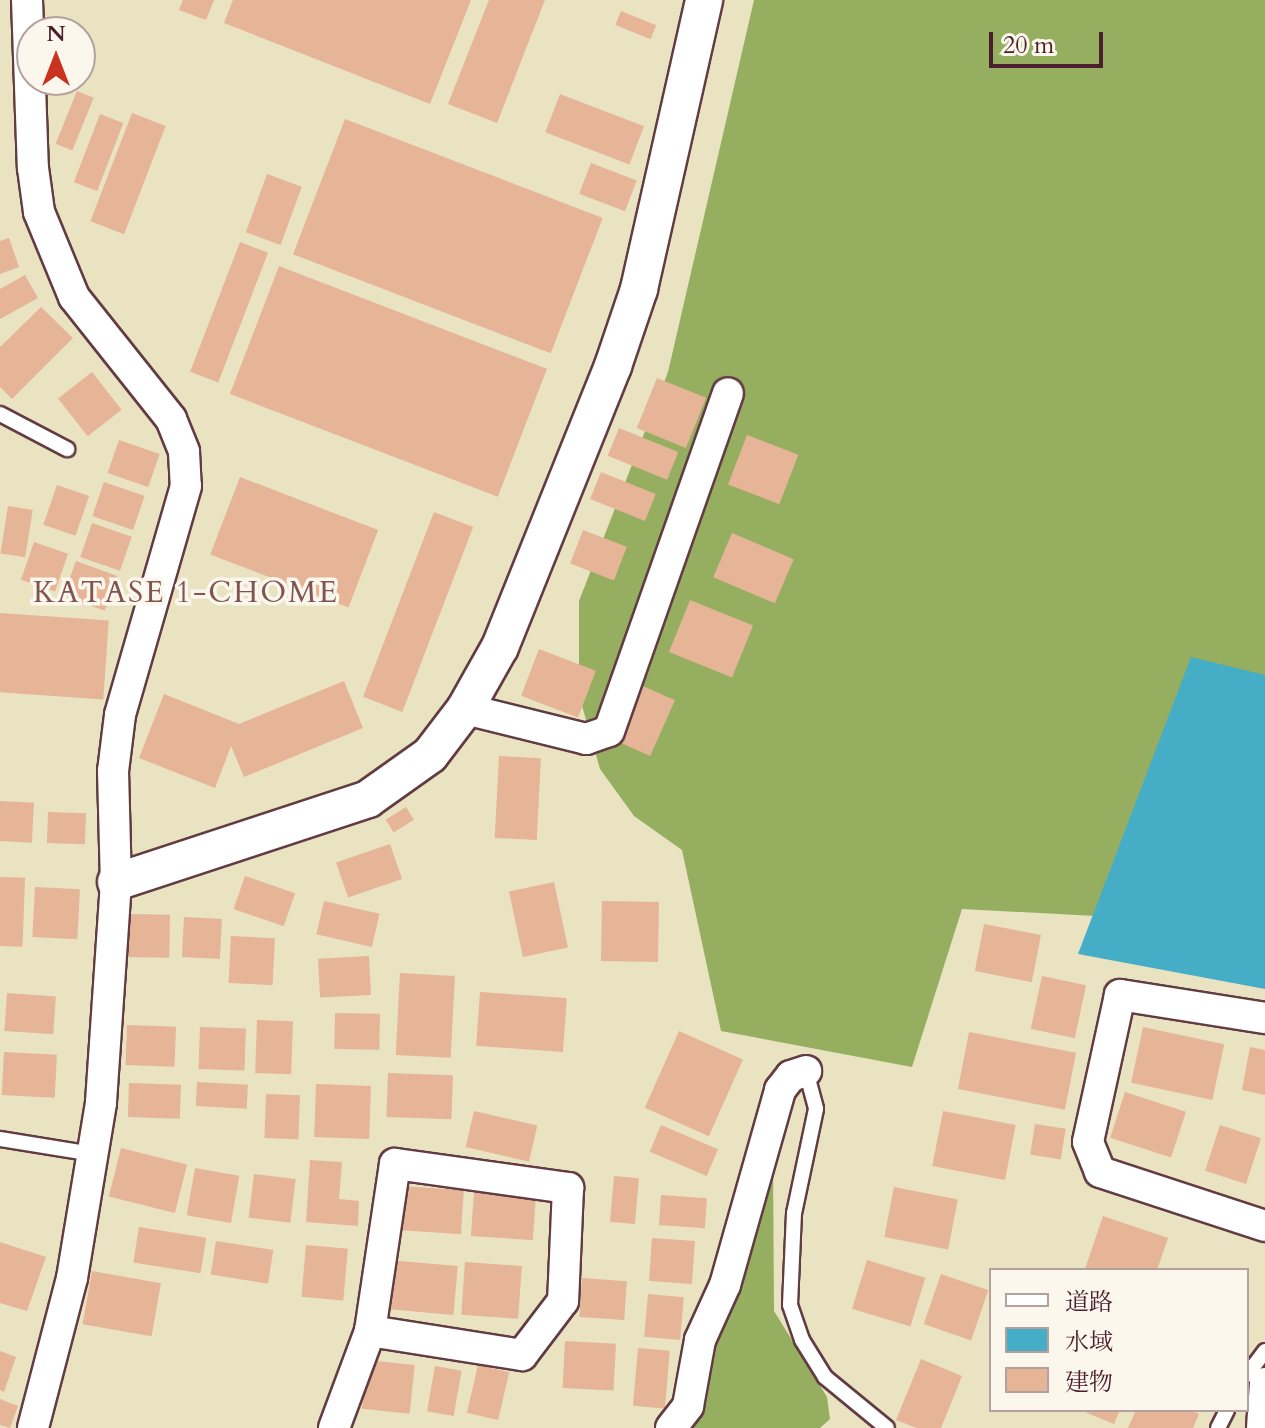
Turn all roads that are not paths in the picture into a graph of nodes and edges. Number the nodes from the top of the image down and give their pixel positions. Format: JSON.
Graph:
{"nodes":[{"id":1,"x":27,"y":0,"type":"edge"},
{"id":2,"x":704,"y":0,"type":"edge"},
{"id":3,"x":728,"y":393,"type":"dead end"},
{"id":4,"x":0,"y":414,"type":"edge"},
{"id":5,"x":67,"y":449,"type":"dead end"},
{"id":6,"x":465,"y":709,"type":"junction"},
{"id":7,"x":116,"y":882,"type":"junction"},
{"id":8,"x":1265,"y":1018,"type":"edge"},
{"id":9,"x":806,"y":1071,"type":"joint"},
{"id":10,"x":0,"y":1139,"type":"edge"},
{"id":11,"x":93,"y":1154,"type":"junction"},
{"id":12,"x":1265,"y":1226,"type":"edge"},
{"id":13,"x":370,"y":1331,"type":"junction"},
{"id":14,"x":1265,"y":1351,"type":"edge"},
{"id":15,"x":1249,"y":1372,"type":"edge"},
{"id":16,"x":1265,"y":1383,"type":"edge"},
{"id":17,"x":33,"y":1428,"type":"edge"},
{"id":18,"x":334,"y":1428,"type":"edge"},
{"id":19,"x":671,"y":1428,"type":"edge"},
{"id":20,"x":887,"y":1428,"type":"edge"},
{"id":21,"x":1262,"y":1428,"type":"edge"}],
"edges":[{"from":1,"to":7,"type":"street"},
{"from":2,"to":6,"type":"street"},
{"from":3,"to":6,"type":"street"},
{"from":4,"to":5,"type":"lane"},
{"from":6,"to":7,"type":"street"},
{"from":7,"to":11,"type":"street"},
{"from":8,"to":12,"type":"street"},
{"from":9,"to":19,"type":"street"},
{"from":9,"to":20,"type":"lane"},
{"from":10,"to":11,"type":"lane"},
{"from":11,"to":17,"type":"street"},
{"from":13,"to":13,"type":"street"},
{"from":13,"to":18,"type":"street"},
{"from":14,"to":15,"type":"lane"},
{"from":16,"to":21,"type":"street"}]}
